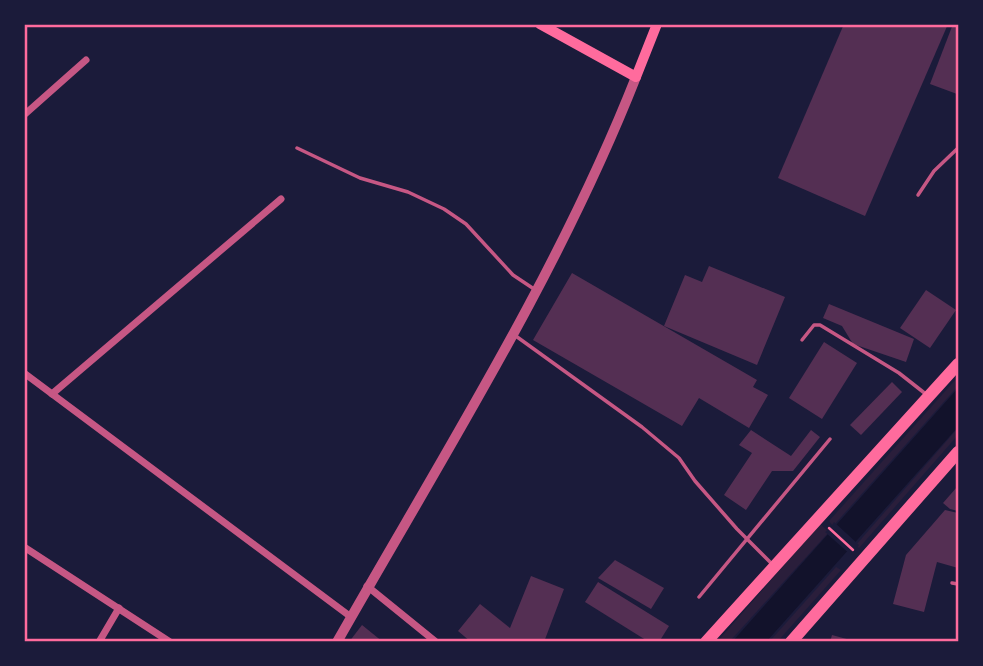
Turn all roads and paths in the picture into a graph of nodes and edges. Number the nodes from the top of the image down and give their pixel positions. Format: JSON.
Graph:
{"nodes":[{"id":1,"x":540,"y":24,"type":"edge"},
{"id":2,"x":657,"y":24,"type":"edge"},
{"id":3,"x":86,"y":60,"type":"dead end"},
{"id":4,"x":636,"y":77,"type":"junction"},
{"id":5,"x":24,"y":115,"type":"edge"},
{"id":6,"x":297,"y":148,"type":"dead end"},
{"id":7,"x":958,"y":148,"type":"edge"},
{"id":8,"x":918,"y":195,"type":"dead end"},
{"id":9,"x":281,"y":199,"type":"dead end"},
{"id":10,"x":535,"y":290,"type":"junction"},
{"id":11,"x":513,"y":334,"type":"junction"},
{"id":12,"x":802,"y":340,"type":"dead end"},
{"id":13,"x":958,"y":364,"type":"edge"},
{"id":14,"x":24,"y":373,"type":"edge"},
{"id":15,"x":52,"y":394,"type":"junction"},
{"id":16,"x":929,"y":396,"type":"junction"},
{"id":17,"x":830,"y":439,"type":"dead end"},
{"id":18,"x":958,"y":452,"type":"edge"},
{"id":19,"x":831,"y":530,"type":"dead end"},
{"id":20,"x":746,"y":538,"type":"junction"},
{"id":21,"x":24,"y":547,"type":"edge"},
{"id":22,"x":853,"y":550,"type":"dead end"},
{"id":23,"x":775,"y":566,"type":"junction"},
{"id":24,"x":952,"y":583,"type":"dead end"},
{"id":25,"x":958,"y":584,"type":"edge"},
{"id":26,"x":367,"y":586,"type":"junction"},
{"id":27,"x":699,"y":597,"type":"dead end"},
{"id":28,"x":119,"y":608,"type":"junction"},
{"id":29,"x":351,"y":617,"type":"junction"},
{"id":30,"x":99,"y":642,"type":"edge"},
{"id":31,"x":170,"y":642,"type":"edge"},
{"id":32,"x":337,"y":642,"type":"edge"},
{"id":33,"x":436,"y":642,"type":"edge"},
{"id":34,"x":706,"y":642,"type":"edge"},
{"id":35,"x":791,"y":642,"type":"edge"}],
"edges":[{"from":1,"to":4,"type":"main road"},
{"from":2,"to":4,"type":"main road"},
{"from":3,"to":5,"type":"street"},
{"from":4,"to":10,"type":"street"},
{"from":6,"to":10,"type":"lane"},
{"from":7,"to":8,"type":"lane"},
{"from":9,"to":15,"type":"street"},
{"from":10,"to":11,"type":"street"},
{"from":11,"to":20,"type":"lane"},
{"from":11,"to":26,"type":"street"},
{"from":12,"to":16,"type":"lane"},
{"from":13,"to":16,"type":"highway"},
{"from":14,"to":15,"type":"street"},
{"from":15,"to":29,"type":"street"},
{"from":16,"to":23,"type":"highway"},
{"from":17,"to":20,"type":"lane"},
{"from":18,"to":35,"type":"highway"},
{"from":19,"to":22,"type":"path"},
{"from":20,"to":23,"type":"lane"},
{"from":20,"to":27,"type":"lane"},
{"from":21,"to":28,"type":"street"},
{"from":23,"to":34,"type":"highway"},
{"from":24,"to":25,"type":"lane"},
{"from":26,"to":29,"type":"street"},
{"from":26,"to":33,"type":"street"},
{"from":28,"to":30,"type":"street"},
{"from":28,"to":31,"type":"street"},
{"from":29,"to":32,"type":"street"}]}
